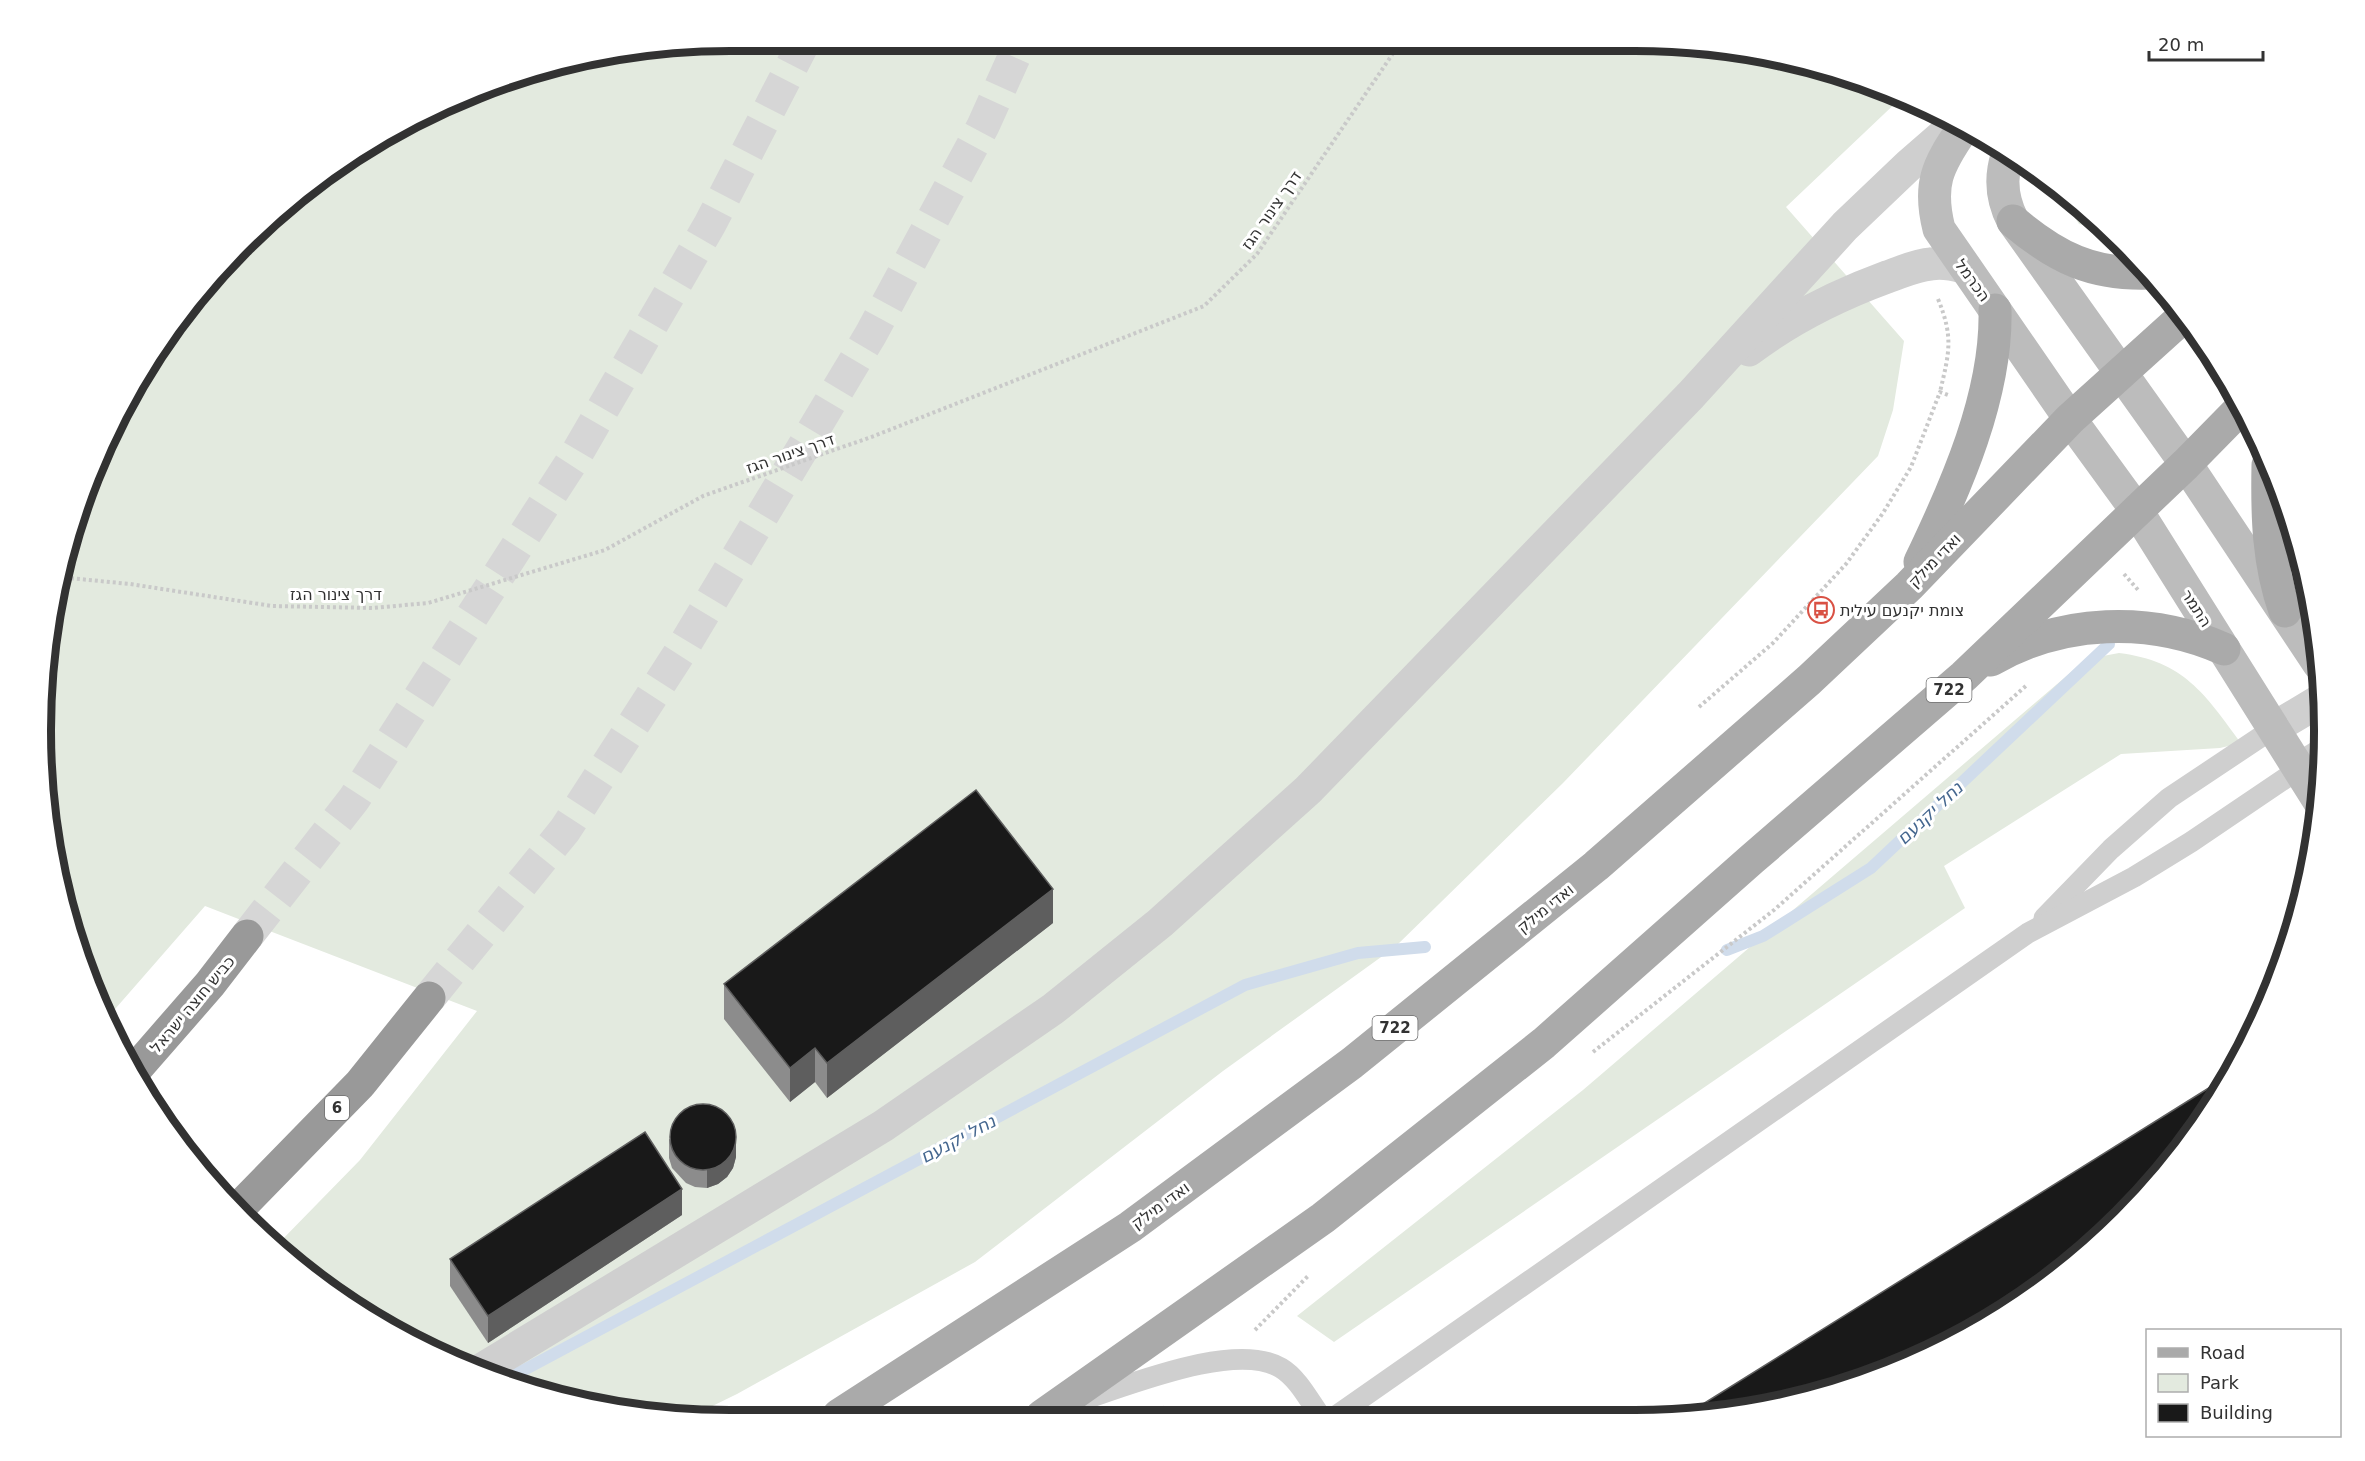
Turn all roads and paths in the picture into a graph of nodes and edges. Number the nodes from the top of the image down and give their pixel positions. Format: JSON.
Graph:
{"nodes":[{"id":1,"x":1395,"y":51,"type":"edge"},
{"id":2,"x":1950,"y":129,"type":"edge"},
{"id":3,"x":1959,"y":134,"type":"edge"},
{"id":4,"x":2005,"y":162,"type":"edge"},
{"id":5,"x":2013,"y":221,"type":"junction"},
{"id":6,"x":1963,"y":267,"type":"junction"},
{"id":7,"x":2137,"y":273,"type":"edge"},
{"id":8,"x":1995,"y":310,"type":"junction"},
{"id":9,"x":2178,"y":322,"type":"edge"},
{"id":10,"x":2121,"y":374,"type":"junction"},
{"id":11,"x":1691,"y":395,"type":"junction"},
{"id":12,"x":1980,"y":409,"type":"junction"},
{"id":13,"x":2235,"y":414,"type":"edge"},
{"id":14,"x":2070,"y":419,"type":"junction"},
{"id":15,"x":2186,"y":464,"type":"junction"},
{"id":16,"x":2268,"y":487,"type":"edge"},
{"id":17,"x":2137,"y":511,"type":"junction"},
{"id":18,"x":2100,"y":546,"type":"junction"},
{"id":19,"x":69,"y":578,"type":"edge"},
{"id":20,"x":1909,"y":586,"type":"junction"},
{"id":21,"x":2285,"y":611,"type":"junction"},
{"id":22,"x":2156,"y":630,"type":"junction"},
{"id":23,"x":2309,"y":648,"type":"edge"},
{"id":24,"x":2224,"y":649,"type":"junction"},
{"id":25,"x":1964,"y":676,"type":"junction"},
{"id":26,"x":2030,"y":682,"type":"dead end"},
{"id":27,"x":2313,"y":704,"type":"edge"},
{"id":28,"x":1699,"y":707,"type":"dead end"},
{"id":29,"x":2274,"y":728,"type":"junction"},
{"id":30,"x":2311,"y":762,"type":"edge"},
{"id":31,"x":2028,"y":933,"type":"junction"},
{"id":32,"x":247,"y":936,"type":"tunnel mouth"},
{"id":33,"x":429,"y":998,"type":"tunnel mouth"},
{"id":34,"x":1588,"y":1056,"type":"dead end"},
{"id":35,"x":139,"y":1065,"type":"edge"},
{"id":36,"x":243,"y":1204,"type":"edge"},
{"id":37,"x":1310,"y":1274,"type":"dead end"},
{"id":38,"x":1237,"y":1359,"type":"junction"},
{"id":39,"x":489,"y":1365,"type":"edge"},
{"id":40,"x":1168,"y":1406,"type":"dead end"},
{"id":41,"x":847,"y":1410,"type":"edge"},
{"id":42,"x":1051,"y":1410,"type":"edge"},
{"id":43,"x":1056,"y":1410,"type":"edge"},
{"id":44,"x":1159,"y":1410,"type":"edge"},
{"id":45,"x":1315,"y":1410,"type":"edge"},
{"id":46,"x":1344,"y":1410,"type":"edge"}],
"edges":[{"from":1,"to":19,"type":"path","name":"דרך צינור הגז"},
{"from":2,"to":11,"type":"street"},
{"from":3,"to":6,"type":"main road","name":"הכרמל"},
{"from":4,"to":5,"type":"main road"},
{"from":5,"to":7,"type":"main road"},
{"from":5,"to":10,"type":"main road"},
{"from":6,"to":8,"type":"main road","name":"הכרמל"},
{"from":6,"to":11,"type":"street"},
{"from":8,"to":12,"type":"main road"},
{"from":8,"to":14,"type":"main road","name":"הכרמל"},
{"from":9,"to":10,"type":"main road","name":"ואדי מילק","number":"722"},
{"from":10,"to":14,"type":"main road","name":"ואדי מילק","number":"722"},
{"from":10,"to":15,"type":"main road"},
{"from":11,"to":39,"type":"street"},
{"from":12,"to":20,"type":"main road"},
{"from":12,"to":28,"type":"path"},
{"from":13,"to":15,"type":"main road","number":"722"},
{"from":14,"to":17,"type":"main road","name":"התמר"},
{"from":14,"to":20,"type":"main road","name":"ואדי מילק","number":"722"},
{"from":15,"to":17,"type":"main road","number":"722"},
{"from":15,"to":21,"type":"main road"},
{"from":16,"to":21,"type":"main road"},
{"from":17,"to":18,"type":"main road","number":"722"},
{"from":17,"to":24,"type":"main road","name":"התמר"},
{"from":18,"to":22,"type":"path"},
{"from":18,"to":25,"type":"main road","number":"722"},
{"from":20,"to":41,"type":"main road","name":"ואדי מילק","number":"722"},
{"from":21,"to":23,"type":"main road"},
{"from":22,"to":24,"type":"main road"},
{"from":22,"to":25,"type":"main road"},
{"from":24,"to":29,"type":"main road","name":"התמר"},
{"from":25,"to":42,"type":"main road","number":"722"},
{"from":26,"to":34,"type":"path"},
{"from":27,"to":29,"type":"street"},
{"from":29,"to":30,"type":"main road","name":"התמר"},
{"from":29,"to":31,"type":"lane"},
{"from":30,"to":31,"type":"lane"},
{"from":31,"to":46,"type":"lane"},
{"from":32,"to":35,"type":"highway","name":"כביש חוצה ישראל"},
{"from":33,"to":36,"type":"highway","number":"6"},
{"from":37,"to":38,"type":"path"},
{"from":38,"to":43,"type":"lane"},
{"from":38,"to":45,"type":"lane"},
{"from":40,"to":44,"type":"path"}]}
